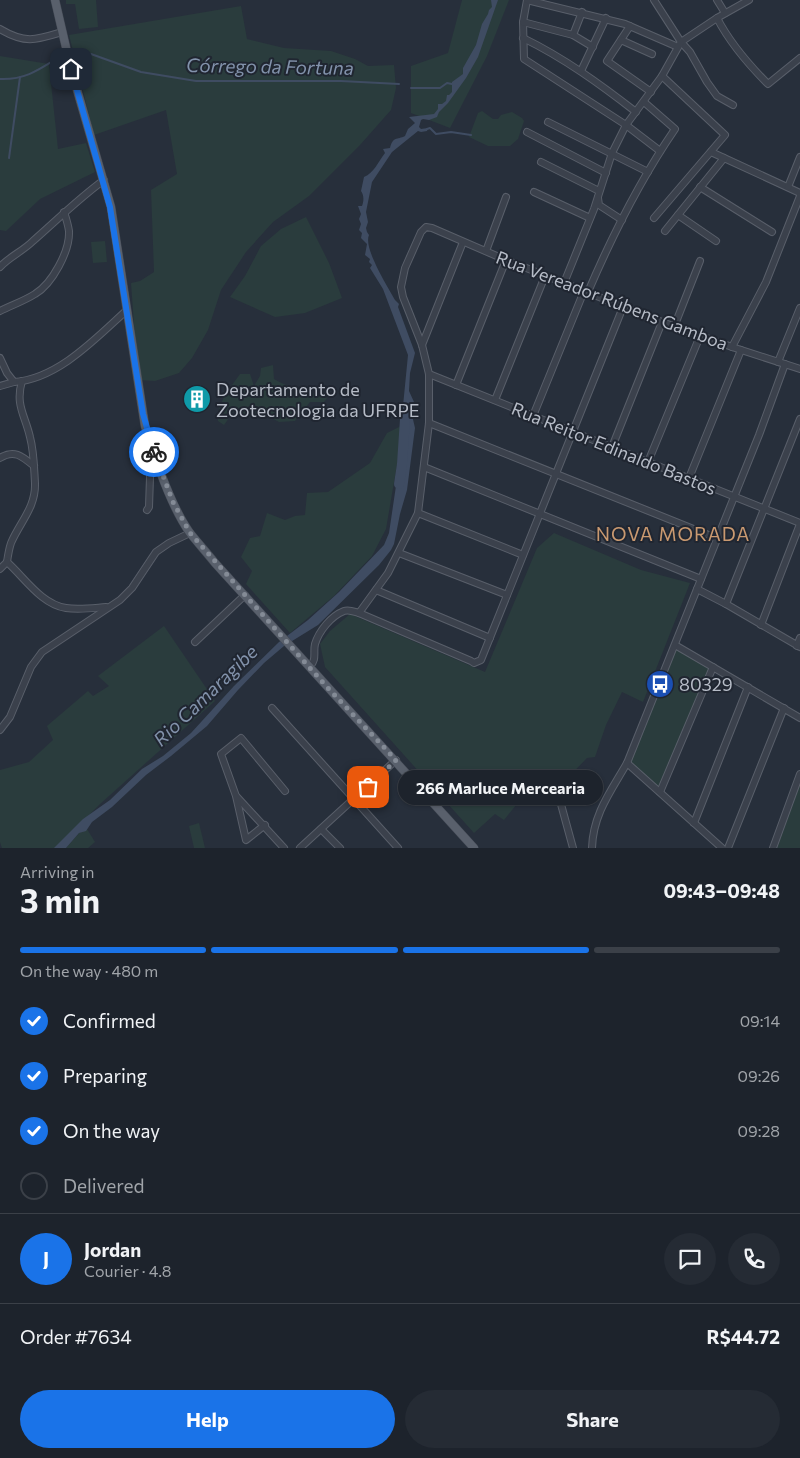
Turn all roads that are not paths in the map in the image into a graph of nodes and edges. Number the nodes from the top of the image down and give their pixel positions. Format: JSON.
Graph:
{"nodes":[{"id":1,"x":55,"y":0,"type":"edge"},
{"id":2,"x":527,"y":0,"type":"edge"},
{"id":3,"x":654,"y":0,"type":"edge"},
{"id":4,"x":717,"y":0,"type":"edge"},
{"id":5,"x":748,"y":0,"type":"edge"},
{"id":6,"x":582,"y":12,"type":"junction"},
{"id":7,"x":725,"y":13,"type":"junction"},
{"id":8,"x":606,"y":18,"type":"junction"},
{"id":9,"x":717,"y":18,"type":"junction"},
{"id":10,"x":523,"y":22,"type":"junction"},
{"id":11,"x":630,"y":26,"type":"junction"},
{"id":12,"x":0,"y":29,"type":"edge"},
{"id":13,"x":62,"y":32,"type":"junction"},
{"id":14,"x":573,"y":35,"type":"junction"},
{"id":15,"x":523,"y":38,"type":"junction"},
{"id":16,"x":621,"y":40,"type":"junction"},
{"id":17,"x":679,"y":45,"type":"junction"},
{"id":18,"x":593,"y":47,"type":"junction"},
{"id":19,"x":652,"y":54,"type":"dead end"},
{"id":20,"x":800,"y":58,"type":"edge"},
{"id":21,"x":581,"y":71,"type":"junction"},
{"id":22,"x":662,"y":76,"type":"junction"},
{"id":23,"x":651,"y":92,"type":"junction"},
{"id":24,"x":644,"y":102,"type":"junction"},
{"id":25,"x":732,"y":105,"type":"dead end"},
{"id":26,"x":636,"y":112,"type":"junction"},
{"id":27,"x":548,"y":122,"type":"dead end"},
{"id":28,"x":626,"y":125,"type":"junction"},
{"id":29,"x":527,"y":132,"type":"dead end"},
{"id":30,"x":660,"y":151,"type":"junction"},
{"id":31,"x":711,"y":152,"type":"junction"},
{"id":32,"x":612,"y":153,"type":"junction"},
{"id":33,"x":800,"y":157,"type":"edge"},
{"id":34,"x":724,"y":158,"type":"junction"},
{"id":35,"x":541,"y":162,"type":"dead end"},
{"id":36,"x":648,"y":172,"type":"junction"},
{"id":37,"x":606,"y":173,"type":"junction"},
{"id":38,"x":104,"y":180,"type":"junction"},
{"id":39,"x":788,"y":187,"type":"junction"},
{"id":40,"x":700,"y":188,"type":"junction"},
{"id":41,"x":599,"y":191,"type":"junction"},
{"id":42,"x":534,"y":192,"type":"dead end"},
{"id":43,"x":800,"y":195,"type":"edge"},
{"id":44,"x":506,"y":197,"type":"dead end"},
{"id":45,"x":64,"y":212,"type":"junction"},
{"id":46,"x":678,"y":215,"type":"junction"},
{"id":47,"x":590,"y":218,"type":"junction"},
{"id":48,"x":654,"y":218,"type":"dead end"},
{"id":49,"x":622,"y":220,"type":"junction"},
{"id":50,"x":665,"y":231,"type":"dead end"},
{"id":51,"x":772,"y":232,"type":"dead end"},
{"id":52,"x":716,"y":241,"type":"dead end"},
{"id":53,"x":463,"y":242,"type":"junction"},
{"id":54,"x":486,"y":251,"type":"junction"},
{"id":55,"x":506,"y":260,"type":"junction"},
{"id":56,"x":700,"y":261,"type":"dead end"},
{"id":57,"x":2,"y":263,"type":"edge"},
{"id":58,"x":546,"y":276,"type":"junction"},
{"id":59,"x":564,"y":283,"type":"junction"},
{"id":60,"x":586,"y":292,"type":"junction"},
{"id":61,"x":624,"y":307,"type":"junction"},
{"id":62,"x":800,"y":308,"type":"edge"},
{"id":63,"x":127,"y":310,"type":"junction"},
{"id":64,"x":0,"y":311,"type":"edge"},
{"id":65,"x":662,"y":322,"type":"junction"},
{"id":66,"x":674,"y":327,"type":"junction"},
{"id":67,"x":700,"y":336,"type":"junction"},
{"id":68,"x":422,"y":345,"type":"junction"},
{"id":69,"x":732,"y":347,"type":"junction"},
{"id":70,"x":741,"y":350,"type":"junction"},
{"id":71,"x":0,"y":358,"type":"edge"},
{"id":72,"x":778,"y":362,"type":"junction"},
{"id":73,"x":786,"y":364,"type":"junction"},
{"id":74,"x":800,"y":369,"type":"edge"},
{"id":75,"x":429,"y":374,"type":"junction"},
{"id":76,"x":22,"y":381,"type":"junction"},
{"id":77,"x":14,"y":382,"type":"junction"},
{"id":78,"x":456,"y":384,"type":"junction"},
{"id":79,"x":0,"y":386,"type":"edge"},
{"id":80,"x":495,"y":400,"type":"junction"},
{"id":81,"x":533,"y":416,"type":"junction"},
{"id":82,"x":800,"y":419,"type":"edge"},
{"id":83,"x":429,"y":423,"type":"junction"},
{"id":84,"x":574,"y":433,"type":"junction"},
{"id":85,"x":151,"y":445,"type":"junction"},
{"id":86,"x":612,"y":447,"type":"junction"},
{"id":87,"x":0,"y":458,"type":"edge"},
{"id":88,"x":648,"y":462,"type":"junction"},
{"id":89,"x":34,"y":466,"type":"junction"},
{"id":90,"x":424,"y":466,"type":"junction"},
{"id":91,"x":556,"y":474,"type":"junction"},
{"id":92,"x":689,"y":478,"type":"junction"},
{"id":93,"x":733,"y":496,"type":"junction"},
{"id":94,"x":764,"y":509,"type":"junction"},
{"id":95,"x":147,"y":510,"type":"dead end"},
{"id":96,"x":540,"y":512,"type":"junction"},
{"id":97,"x":418,"y":513,"type":"junction"},
{"id":98,"x":800,"y":524,"type":"edge"},
{"id":99,"x":190,"y":533,"type":"junction"},
{"id":100,"x":716,"y":538,"type":"junction"},
{"id":101,"x":399,"y":553,"type":"junction"},
{"id":102,"x":523,"y":555,"type":"junction"},
{"id":103,"x":7,"y":562,"type":"junction"},
{"id":104,"x":0,"y":569,"type":"edge"},
{"id":105,"x":700,"y":579,"type":"junction"},
{"id":106,"x":697,"y":588,"type":"junction"},
{"id":107,"x":376,"y":590,"type":"junction"},
{"id":108,"x":245,"y":595,"type":"junction"},
{"id":109,"x":507,"y":595,"type":"junction"},
{"id":110,"x":726,"y":604,"type":"junction"},
{"id":111,"x":107,"y":607,"type":"junction"},
{"id":112,"x":359,"y":613,"type":"junction"},
{"id":113,"x":761,"y":625,"type":"junction"},
{"id":114,"x":490,"y":638,"type":"junction"},
{"id":115,"x":800,"y":638,"type":"edge"},
{"id":116,"x":195,"y":642,"type":"dead end"},
{"id":117,"x":675,"y":645,"type":"junction"},
{"id":118,"x":798,"y":647,"type":"edge"},
{"id":119,"x":307,"y":663,"type":"junction"},
{"id":120,"x":713,"y":667,"type":"junction"},
{"id":121,"x":748,"y":687,"type":"junction"},
{"id":122,"x":272,"y":708,"type":"dead end"},
{"id":123,"x":784,"y":708,"type":"junction"},
{"id":124,"x":800,"y":718,"type":"edge"},
{"id":125,"x":0,"y":730,"type":"edge"},
{"id":126,"x":396,"y":760,"type":"junction"},
{"id":127,"x":627,"y":763,"type":"junction"},
{"id":128,"x":800,"y":774,"type":"edge"},
{"id":129,"x":285,"y":791,"type":"dead end"},
{"id":130,"x":660,"y":792,"type":"junction"},
{"id":131,"x":236,"y":796,"type":"junction"},
{"id":132,"x":559,"y":797,"type":"dead end"},
{"id":133,"x":354,"y":800,"type":"junction"},
{"id":134,"x":694,"y":823,"type":"junction"},
{"id":135,"x":264,"y":825,"type":"junction"},
{"id":136,"x":321,"y":829,"type":"junction"},
{"id":137,"x":284,"y":848,"type":"edge"},
{"id":138,"x":300,"y":848,"type":"edge"},
{"id":139,"x":340,"y":848,"type":"edge"},
{"id":140,"x":398,"y":848,"type":"edge"},
{"id":141,"x":474,"y":848,"type":"edge"},
{"id":142,"x":573,"y":848,"type":"edge"},
{"id":143,"x":592,"y":848,"type":"edge"},
{"id":144,"x":722,"y":848,"type":"edge"},
{"id":145,"x":728,"y":848,"type":"edge"},
{"id":146,"x":773,"y":848,"type":"edge"}],
"edges":[{"from":1,"to":13,"type":"main road"},
{"from":2,"to":6,"type":"street"},
{"from":2,"to":10,"type":"street"},
{"from":3,"to":17,"type":"street"},
{"from":4,"to":7,"type":"street"},
{"from":5,"to":7,"type":"street"},
{"from":6,"to":8,"type":"street"},
{"from":6,"to":14,"type":"street"},
{"from":7,"to":9,"type":"street"},
{"from":8,"to":11,"type":"street"},
{"from":8,"to":18,"type":"street"},
{"from":9,"to":17,"type":"street"},
{"from":9,"to":20,"type":"street"},
{"from":10,"to":14,"type":"street"},
{"from":10,"to":15,"type":"street"},
{"from":11,"to":16,"type":"street"},
{"from":11,"to":17,"type":"street"},
{"from":12,"to":13,"type":"street"},
{"from":13,"to":38,"type":"main road"},
{"from":14,"to":18,"type":"street"},
{"from":15,"to":21,"type":"street"},
{"from":15,"to":28,"type":"street"},
{"from":16,"to":19,"type":"street"},
{"from":16,"to":23,"type":"street"},
{"from":17,"to":22,"type":"street"},
{"from":17,"to":25,"type":"street"},
{"from":18,"to":21,"type":"street"},
{"from":21,"to":26,"type":"street"},
{"from":22,"to":23,"type":"street"},
{"from":22,"to":31,"type":"street"},
{"from":23,"to":24,"type":"street"},
{"from":24,"to":26,"type":"street"},
{"from":24,"to":30,"type":"street"},
{"from":26,"to":28,"type":"street"},
{"from":27,"to":32,"type":"street"},
{"from":28,"to":30,"type":"street"},
{"from":28,"to":32,"type":"street"},
{"from":29,"to":37,"type":"street"},
{"from":30,"to":36,"type":"street"},
{"from":31,"to":34,"type":"street"},
{"from":31,"to":48,"type":"street"},
{"from":32,"to":36,"type":"street"},
{"from":32,"to":37,"type":"street"},
{"from":33,"to":39,"type":"street"},
{"from":34,"to":39,"type":"street"},
{"from":34,"to":40,"type":"street"},
{"from":35,"to":41,"type":"street"},
{"from":36,"to":49,"type":"street"},
{"from":37,"to":41,"type":"street"},
{"from":38,"to":45,"type":"street"},
{"from":38,"to":63,"type":"main road"},
{"from":39,"to":43,"type":"street"},
{"from":40,"to":46,"type":"street"},
{"from":40,"to":51,"type":"street"},
{"from":41,"to":47,"type":"street"},
{"from":41,"to":49,"type":"street"},
{"from":42,"to":47,"type":"street"},
{"from":43,"to":69,"type":"street"},
{"from":44,"to":54,"type":"street"},
{"from":45,"to":57,"type":"street"},
{"from":45,"to":64,"type":"street"},
{"from":46,"to":50,"type":"street"},
{"from":46,"to":52,"type":"street"},
{"from":47,"to":59,"type":"street"},
{"from":49,"to":60,"type":"street"},
{"from":53,"to":54,"type":"street","name":"Rua Vereador Rúbens Gamboa"},
{"from":53,"to":68,"type":"street"},
{"from":53,"to":68,"type":"street","name":"Rua Vereador Rúbens Gamboa"},
{"from":54,"to":55,"type":"street","name":"Rua Vereador Rúbens Gamboa"},
{"from":55,"to":58,"type":"street","name":"Rua Vereador Rúbens Gamboa"},
{"from":55,"to":78,"type":"street"},
{"from":56,"to":66,"type":"street"},
{"from":58,"to":59,"type":"street","name":"Rua Vereador Rúbens Gamboa"},
{"from":58,"to":80,"type":"street"},
{"from":59,"to":60,"type":"street","name":"Rua Vereador Rúbens Gamboa"},
{"from":60,"to":61,"type":"street","name":"Rua Vereador Rúbens Gamboa"},
{"from":60,"to":81,"type":"street"},
{"from":61,"to":65,"type":"street","name":"Rua Vereador Rúbens Gamboa"},
{"from":61,"to":84,"type":"street"},
{"from":62,"to":72,"type":"street"},
{"from":63,"to":76,"type":"street"},
{"from":63,"to":85,"type":"main road"},
{"from":65,"to":66,"type":"street","name":"Rua Vereador Rúbens Gamboa"},
{"from":65,"to":86,"type":"street"},
{"from":66,"to":67,"type":"street","name":"Rua Vereador Rúbens Gamboa"},
{"from":67,"to":69,"type":"street","name":"Rua Vereador Rúbens Gamboa"},
{"from":67,"to":88,"type":"street"},
{"from":68,"to":75,"type":"street"},
{"from":69,"to":70,"type":"street","name":"Rua Vereador Rúbens Gamboa"},
{"from":70,"to":72,"type":"street","name":"Rua Vereador Rúbens Gamboa"},
{"from":70,"to":92,"type":"street"},
{"from":71,"to":77,"type":"street"},
{"from":72,"to":73,"type":"street","name":"Rua Vereador Rúbens Gamboa"},
{"from":73,"to":74,"type":"street","name":"Rua Vereador Rúbens Gamboa"},
{"from":73,"to":93,"type":"street"},
{"from":75,"to":78,"type":"street","name":"Rua Reitor Edinaldo Bastos"},
{"from":75,"to":83,"type":"street"},
{"from":76,"to":77,"type":"street"},
{"from":76,"to":89,"type":"street"},
{"from":77,"to":79,"type":"street"},
{"from":78,"to":80,"type":"street","name":"Rua Reitor Edinaldo Bastos"},
{"from":80,"to":81,"type":"street","name":"Rua Reitor Edinaldo Bastos"},
{"from":81,"to":84,"type":"street","name":"Rua Reitor Edinaldo Bastos"},
{"from":82,"to":94,"type":"street"},
{"from":83,"to":90,"type":"street"},
{"from":83,"to":91,"type":"street"},
{"from":84,"to":86,"type":"street","name":"Rua Reitor Edinaldo Bastos"},
{"from":84,"to":91,"type":"street"},
{"from":85,"to":95,"type":"street"},
{"from":85,"to":99,"type":"main road"},
{"from":86,"to":88,"type":"street","name":"Rua Reitor Edinaldo Bastos"},
{"from":87,"to":89,"type":"street"},
{"from":88,"to":92,"type":"street","name":"Rua Reitor Edinaldo Bastos"},
{"from":89,"to":103,"type":"street"},
{"from":90,"to":96,"type":"street"},
{"from":90,"to":97,"type":"street"},
{"from":91,"to":96,"type":"street"},
{"from":91,"to":100,"type":"street"},
{"from":92,"to":93,"type":"street","name":"Rua Reitor Edinaldo Bastos"},
{"from":93,"to":94,"type":"street","name":"Rua Reitor Edinaldo Bastos"},
{"from":93,"to":100,"type":"street"},
{"from":94,"to":98,"type":"street","name":"Rua Reitor Edinaldo Bastos"},
{"from":94,"to":110,"type":"street"},
{"from":96,"to":102,"type":"street"},
{"from":96,"to":105,"type":"street"},
{"from":97,"to":101,"type":"street"},
{"from":97,"to":102,"type":"street"},
{"from":98,"to":113,"type":"street"},
{"from":99,"to":108,"type":"main road"},
{"from":99,"to":111,"type":"street"},
{"from":100,"to":105,"type":"street"},
{"from":101,"to":107,"type":"street"},
{"from":101,"to":109,"type":"street"},
{"from":102,"to":109,"type":"street"},
{"from":103,"to":104,"type":"street"},
{"from":103,"to":111,"type":"street"},
{"from":105,"to":106,"type":"street"},
{"from":106,"to":110,"type":"street"},
{"from":106,"to":117,"type":"street"},
{"from":107,"to":112,"type":"street"},
{"from":107,"to":114,"type":"street"},
{"from":108,"to":116,"type":"street"},
{"from":108,"to":119,"type":"main road"},
{"from":109,"to":114,"type":"street"},
{"from":110,"to":113,"type":"street"},
{"from":111,"to":125,"type":"street"},
{"from":112,"to":114,"type":"street"},
{"from":112,"to":119,"type":"street"},
{"from":113,"to":118,"type":"street"},
{"from":115,"to":118,"type":"street"},
{"from":117,"to":120,"type":"street"},
{"from":117,"to":127,"type":"street"},
{"from":119,"to":126,"type":"main road"},
{"from":120,"to":121,"type":"street"},
{"from":120,"to":130,"type":"street"},
{"from":121,"to":123,"type":"street"},
{"from":121,"to":134,"type":"street"},
{"from":122,"to":133,"type":"street"},
{"from":123,"to":124,"type":"street"},
{"from":123,"to":145,"type":"street"},
{"from":126,"to":133,"type":"street"},
{"from":126,"to":141,"type":"main road"},
{"from":127,"to":130,"type":"street"},
{"from":127,"to":143,"type":"street"},
{"from":128,"to":146,"type":"street"},
{"from":129,"to":131,"type":"street"},
{"from":130,"to":134,"type":"street"},
{"from":131,"to":135,"type":"street"},
{"from":131,"to":135,"type":"street"},
{"from":132,"to":142,"type":"street"},
{"from":133,"to":136,"type":"street"},
{"from":133,"to":140,"type":"street"},
{"from":134,"to":144,"type":"street"},
{"from":135,"to":137,"type":"street"},
{"from":136,"to":138,"type":"street"},
{"from":136,"to":139,"type":"street"}]}
